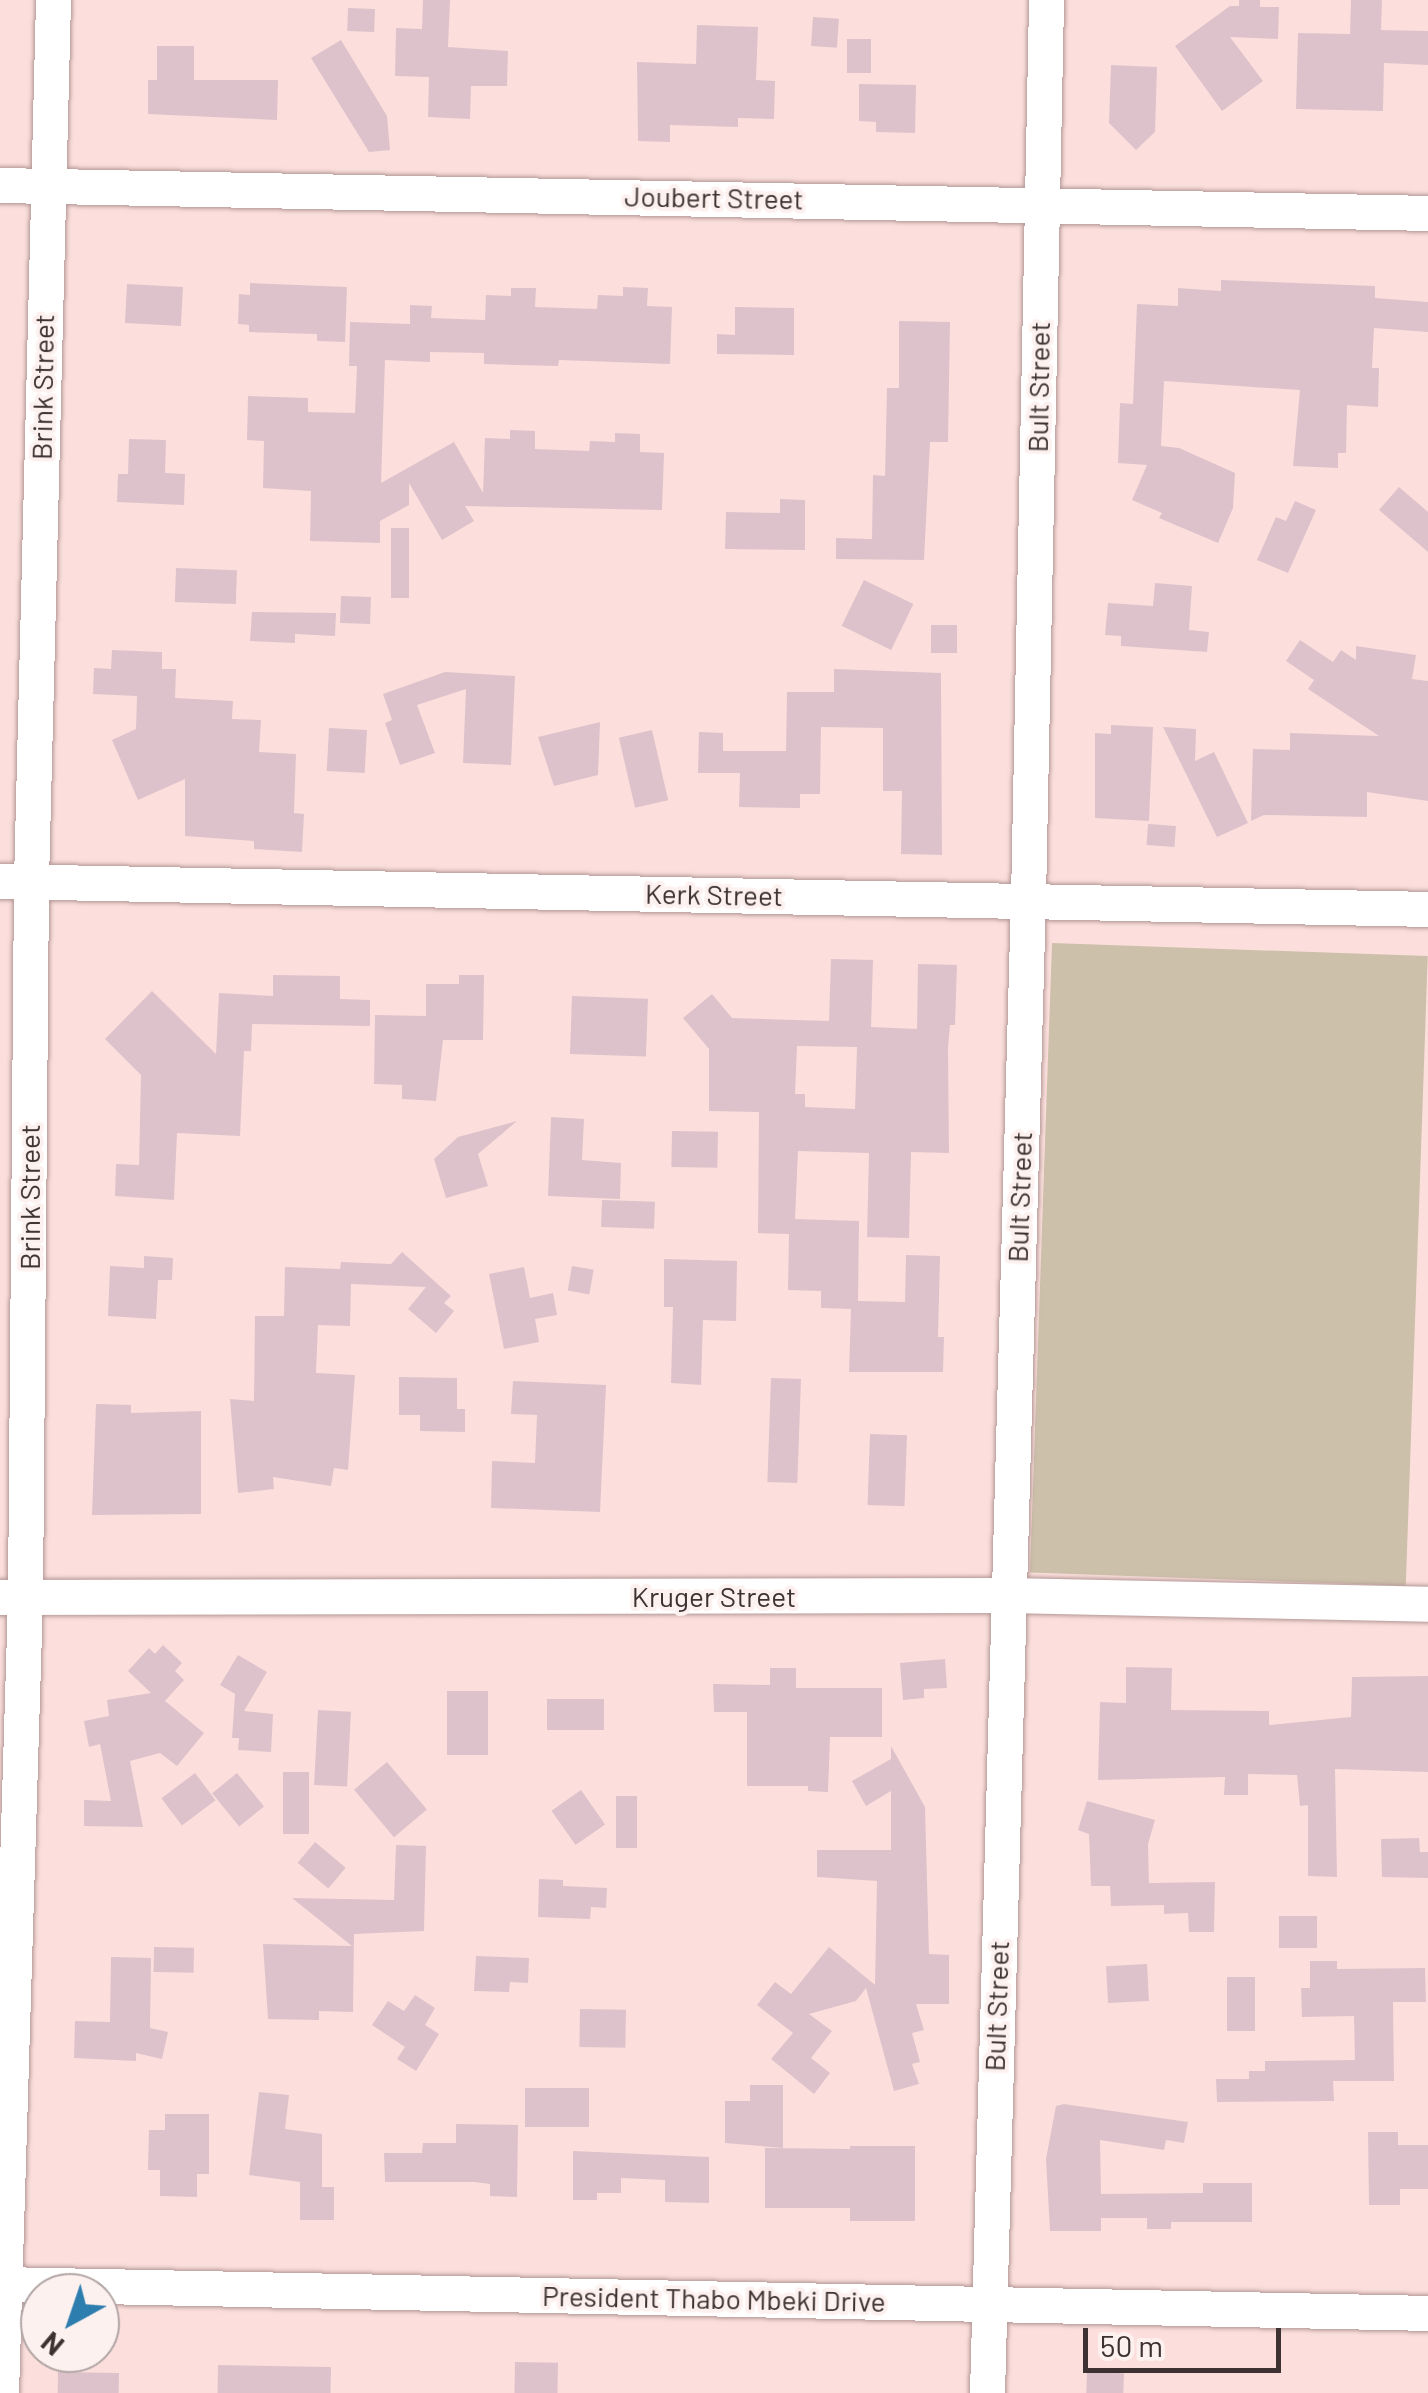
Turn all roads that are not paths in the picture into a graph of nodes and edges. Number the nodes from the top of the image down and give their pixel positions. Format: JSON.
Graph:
{"nodes":[{"id":1,"x":54,"y":0,"type":"edge"},
{"id":2,"x":1046,"y":0,"type":"edge"},
{"id":3,"x":0,"y":185,"type":"edge"},
{"id":4,"x":46,"y":186,"type":"junction"},
{"id":5,"x":1042,"y":202,"type":"junction"},
{"id":6,"x":1428,"y":213,"type":"edge"},
{"id":7,"x":16,"y":881,"type":"edge"},
{"id":8,"x":1028,"y":899,"type":"junction"},
{"id":9,"x":1428,"y":909,"type":"edge"},
{"id":10,"x":1007,"y":1595,"type":"junction"},
{"id":11,"x":13,"y":1598,"type":"edge"},
{"id":12,"x":1428,"y":1604,"type":"edge"},
{"id":13,"x":1,"y":2284,"type":"edge"},
{"id":14,"x":988,"y":2304,"type":"junction"},
{"id":15,"x":1428,"y":2312,"type":"edge"},
{"id":16,"x":0,"y":2393,"type":"edge"},
{"id":17,"x":987,"y":2393,"type":"edge"}],
"edges":[{"from":1,"to":4,"type":"street","name":"Brink Street"},
{"from":2,"to":5,"type":"street","name":"Bult Street"},
{"from":3,"to":4,"type":"street","name":"Joubert Street"},
{"from":4,"to":5,"type":"street","name":"Joubert Street"},
{"from":4,"to":7,"type":"street","name":"Brink Street"},
{"from":5,"to":6,"type":"street","name":"Joubert Street"},
{"from":5,"to":8,"type":"street","name":"Bult Street"},
{"from":7,"to":8,"type":"street","name":"Kerk Street"},
{"from":7,"to":11,"type":"street","name":"Brink Street"},
{"from":8,"to":9,"type":"street","name":"Kerk Street"},
{"from":8,"to":10,"type":"street","name":"Bult Street"},
{"from":10,"to":11,"type":"street","name":"Kruger Street"},
{"from":10,"to":12,"type":"street","name":"Kruger Street"},
{"from":10,"to":14,"type":"street","name":"Bult Street"},
{"from":11,"to":13,"type":"street","name":"Brink Street"},
{"from":13,"to":14,"type":"street","name":"President Thabo Mbeki Drive"},
{"from":13,"to":16,"type":"street","name":"Brink Street"},
{"from":14,"to":15,"type":"street","name":"President Thabo Mbeki Drive"},
{"from":14,"to":17,"type":"street","name":"Bult Street"}]}
